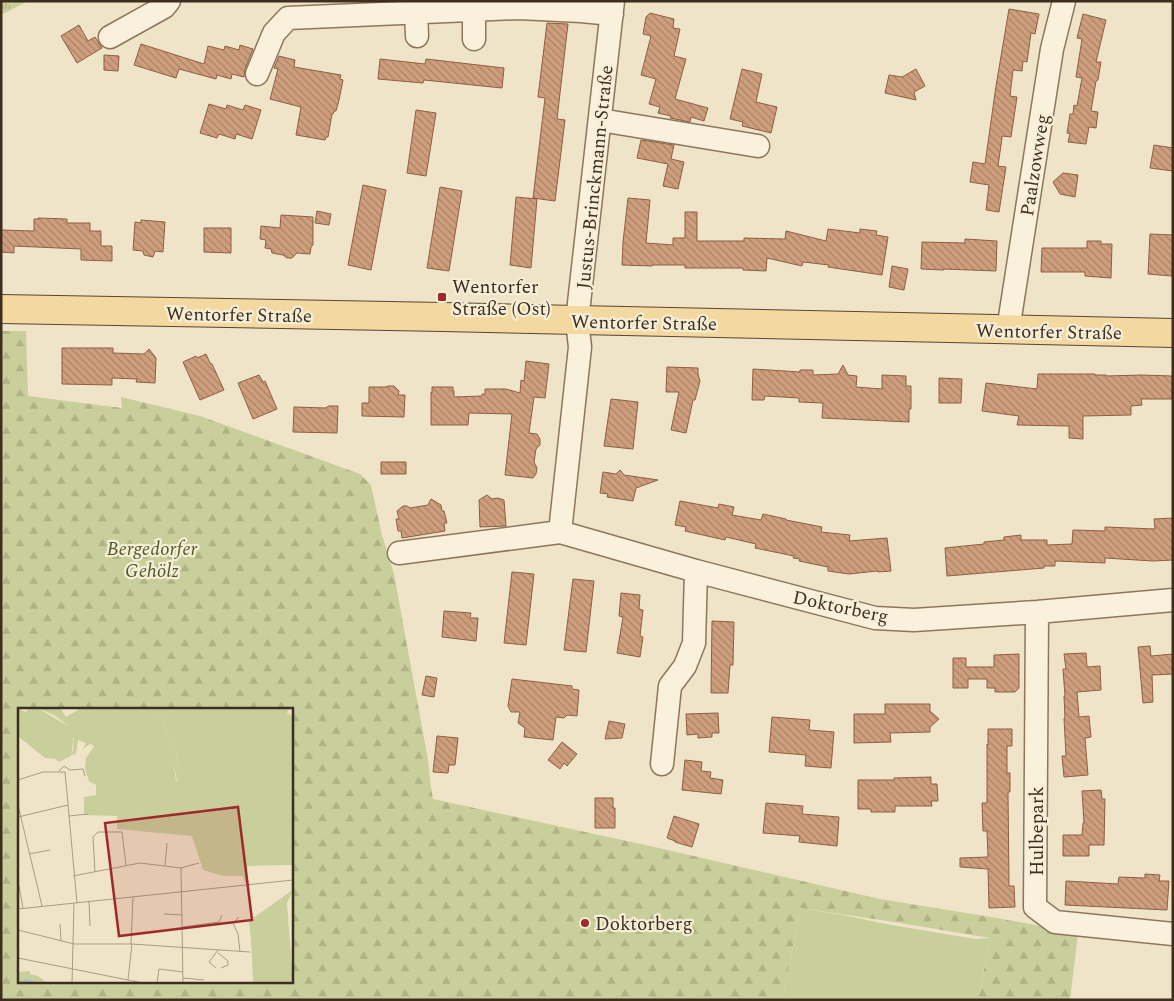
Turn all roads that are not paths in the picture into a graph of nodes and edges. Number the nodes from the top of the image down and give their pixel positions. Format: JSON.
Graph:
{"nodes":[{"id":1,"x":169,"y":1,"type":"edge"},
{"id":2,"x":1064,"y":1,"type":"edge"},
{"id":3,"x":612,"y":8,"type":"edge"},
{"id":4,"x":474,"y":10,"type":"junction"},
{"id":5,"x":416,"y":13,"type":"junction"},
{"id":6,"x":417,"y":36,"type":"dead end"},
{"id":7,"x":110,"y":37,"type":"dead end"},
{"id":8,"x":474,"y":40,"type":"dead end"},
{"id":9,"x":257,"y":74,"type":"dead end"},
{"id":10,"x":600,"y":120,"type":"junction"},
{"id":11,"x":758,"y":146,"type":"dead end"},
{"id":12,"x":13,"y":310,"type":"edge"},
{"id":13,"x":577,"y":321,"type":"junction"},
{"id":14,"x":1008,"y":330,"type":"junction"},
{"id":15,"x":1173,"y":333,"type":"edge"},
{"id":16,"x":560,"y":532,"type":"junction"},
{"id":17,"x":399,"y":553,"type":"dead end"},
{"id":18,"x":696,"y":571,"type":"junction"},
{"id":19,"x":1173,"y":600,"type":"edge"},
{"id":20,"x":1037,"y":612,"type":"junction"},
{"id":21,"x":662,"y":764,"type":"dead end"},
{"id":22,"x":1173,"y":934,"type":"edge"}],
"edges":[{"from":1,"to":7,"type":"street"},
{"from":2,"to":14,"type":"street","name":"Paalzowweg"},
{"from":3,"to":4,"type":"street"},
{"from":3,"to":10,"type":"street","name":"Justus-Brinckmann-Straße"},
{"from":4,"to":5,"type":"street"},
{"from":4,"to":8,"type":"street"},
{"from":5,"to":6,"type":"street"},
{"from":5,"to":9,"type":"street"},
{"from":10,"to":11,"type":"street"},
{"from":10,"to":13,"type":"street","name":"Justus-Brinckmann-Straße"},
{"from":12,"to":13,"type":"main road","name":"Wentorfer Straße"},
{"from":13,"to":14,"type":"main road","name":"Wentorfer Straße"},
{"from":13,"to":16,"type":"street","name":"Justus-Brinckmann-Straße"},
{"from":14,"to":15,"type":"main road","name":"Wentorfer Straße"},
{"from":16,"to":17,"type":"street","name":"Doktorberg"},
{"from":16,"to":18,"type":"street","name":"Doktorberg"},
{"from":18,"to":20,"type":"street","name":"Doktorberg"},
{"from":18,"to":21,"type":"street"},
{"from":19,"to":20,"type":"street","name":"Doktorberg"},
{"from":20,"to":22,"type":"street","name":"Hulbepark"}]}
